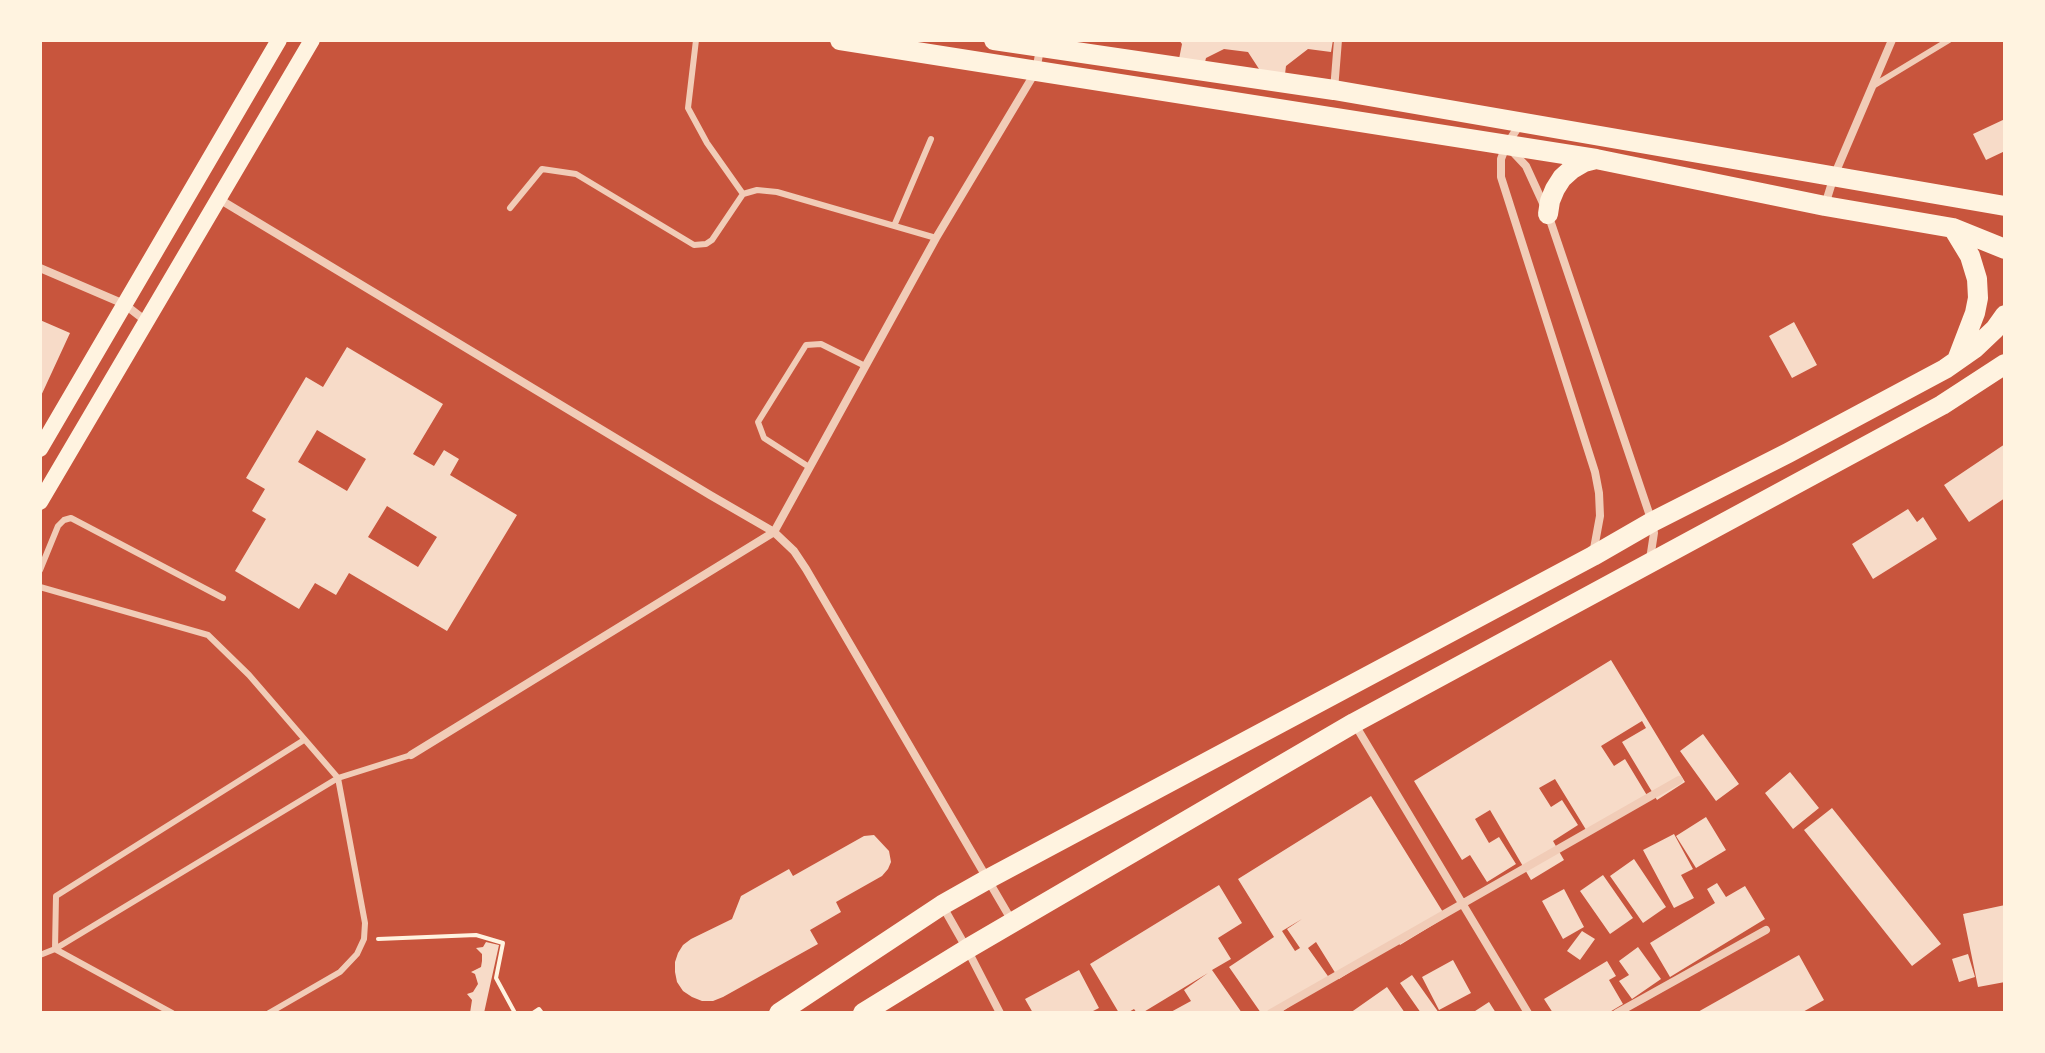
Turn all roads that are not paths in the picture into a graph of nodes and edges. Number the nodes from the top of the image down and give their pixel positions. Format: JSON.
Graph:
{"nodes":[{"id":1,"x":279,"y":40,"type":"edge"},
{"id":2,"x":312,"y":40,"type":"edge"},
{"id":3,"x":696,"y":40,"type":"edge"},
{"id":4,"x":840,"y":40,"type":"edge"},
{"id":5,"x":994,"y":40,"type":"edge"},
{"id":6,"x":1338,"y":40,"type":"edge"},
{"id":7,"x":1892,"y":40,"type":"edge"},
{"id":8,"x":1949,"y":40,"type":"edge"},
{"id":9,"x":1041,"y":48,"type":"junction"},
{"id":10,"x":1036,"y":71,"type":"junction"},
{"id":11,"x":1872,"y":87,"type":"junction"},
{"id":12,"x":1334,"y":90,"type":"junction"},
{"id":13,"x":1521,"y":123,"type":"junction"},
{"id":14,"x":931,"y":139,"type":"dead end"},
{"id":15,"x":1501,"y":141,"type":"junction"},
{"id":16,"x":1596,"y":159,"type":"junction"},
{"id":17,"x":1834,"y":176,"type":"junction"},
{"id":18,"x":743,"y":194,"type":"junction"},
{"id":19,"x":219,"y":199,"type":"junction"},
{"id":20,"x":1825,"y":206,"type":"junction"},
{"id":21,"x":2005,"y":206,"type":"edge"},
{"id":22,"x":510,"y":208,"type":"dead end"},
{"id":23,"x":1548,"y":214,"type":"junction"},
{"id":24,"x":894,"y":226,"type":"junction"},
{"id":25,"x":1953,"y":228,"type":"junction"},
{"id":26,"x":936,"y":238,"type":"junction"},
{"id":27,"x":2005,"y":249,"type":"edge"},
{"id":28,"x":40,"y":268,"type":"edge"},
{"id":29,"x":124,"y":304,"type":"junction"},
{"id":30,"x":2005,"y":315,"type":"edge"},
{"id":31,"x":146,"y":321,"type":"junction"},
{"id":32,"x":1957,"y":360,"type":"junction"},
{"id":33,"x":2005,"y":364,"type":"edge"},
{"id":34,"x":865,"y":366,"type":"junction"},
{"id":35,"x":40,"y":449,"type":"edge"},
{"id":36,"x":1788,"y":453,"type":"junction"},
{"id":37,"x":809,"y":467,"type":"junction"},
{"id":38,"x":1804,"y":481,"type":"junction"},
{"id":39,"x":40,"y":502,"type":"edge"},
{"id":40,"x":1652,"y":522,"type":"junction"},
{"id":41,"x":774,"y":532,"type":"junction"},
{"id":42,"x":1593,"y":556,"type":"junction"},
{"id":43,"x":1649,"y":563,"type":"junction"},
{"id":44,"x":40,"y":570,"type":"edge"},
{"id":45,"x":40,"y":587,"type":"edge"},
{"id":46,"x":223,"y":598,"type":"dead end"},
{"id":47,"x":1354,"y":723,"type":"junction"},
{"id":48,"x":304,"y":740,"type":"junction"},
{"id":49,"x":411,"y":755,"type":"joint"},
{"id":50,"x":338,"y":778,"type":"junction"},
{"id":51,"x":1679,"y":780,"type":"dead end"},
{"id":52,"x":988,"y":879,"type":"junction"},
{"id":53,"x":1462,"y":902,"type":"junction"},
{"id":54,"x":942,"y":905,"type":"junction"},
{"id":55,"x":1013,"y":922,"type":"junction"},
{"id":56,"x":1766,"y":930,"type":"dead end"},
{"id":57,"x":55,"y":949,"type":"junction"},
{"id":58,"x":967,"y":949,"type":"junction"},
{"id":59,"x":40,"y":955,"type":"edge"},
{"id":60,"x":172,"y":1013,"type":"edge"},
{"id":61,"x":269,"y":1013,"type":"edge"},
{"id":62,"x":779,"y":1013,"type":"edge"},
{"id":63,"x":863,"y":1013,"type":"edge"},
{"id":64,"x":1000,"y":1013,"type":"edge"},
{"id":65,"x":1271,"y":1013,"type":"edge"},
{"id":66,"x":1528,"y":1013,"type":"edge"},
{"id":67,"x":1617,"y":1013,"type":"edge"}],
"edges":[{"from":1,"to":29,"type":"main road"},
{"from":2,"to":19,"type":"main road"},
{"from":3,"to":18,"type":"lane"},
{"from":4,"to":10,"type":"main road"},
{"from":5,"to":9,"type":"main road"},
{"from":6,"to":12,"type":"street"},
{"from":7,"to":11,"type":"street"},
{"from":8,"to":11,"type":"lane"},
{"from":9,"to":10,"type":"street"},
{"from":9,"to":12,"type":"main road"},
{"from":10,"to":15,"type":"main road"},
{"from":10,"to":26,"type":"street"},
{"from":11,"to":17,"type":"street"},
{"from":12,"to":13,"type":"main road"},
{"from":13,"to":15,"type":"street"},
{"from":13,"to":17,"type":"main road"},
{"from":14,"to":24,"type":"lane"},
{"from":15,"to":16,"type":"main road"},
{"from":15,"to":23,"type":"street"},
{"from":15,"to":42,"type":"street"},
{"from":16,"to":20,"type":"main road"},
{"from":16,"to":23,"type":"main road"},
{"from":17,"to":20,"type":"street"},
{"from":17,"to":21,"type":"main road"},
{"from":18,"to":22,"type":"lane"},
{"from":18,"to":24,"type":"lane"},
{"from":19,"to":31,"type":"main road"},
{"from":19,"to":41,"type":"street"},
{"from":20,"to":25,"type":"main road"},
{"from":23,"to":40,"type":"street"},
{"from":24,"to":26,"type":"lane"},
{"from":25,"to":27,"type":"main road"},
{"from":25,"to":32,"type":"main road"},
{"from":26,"to":34,"type":"street"},
{"from":28,"to":29,"type":"street"},
{"from":29,"to":31,"type":"street"},
{"from":29,"to":35,"type":"main road"},
{"from":30,"to":32,"type":"main road"},
{"from":31,"to":39,"type":"main road"},
{"from":32,"to":36,"type":"main road"},
{"from":33,"to":38,"type":"main road"},
{"from":34,"to":37,"type":"street"},
{"from":34,"to":37,"type":"lane"},
{"from":36,"to":38,"type":"main road"},
{"from":36,"to":40,"type":"main road"},
{"from":37,"to":41,"type":"street"},
{"from":38,"to":43,"type":"main road"},
{"from":40,"to":42,"type":"main road"},
{"from":40,"to":43,"type":"street"},
{"from":41,"to":49,"type":"street"},
{"from":41,"to":52,"type":"street"},
{"from":42,"to":52,"type":"main road"},
{"from":43,"to":47,"type":"main road"},
{"from":44,"to":46,"type":"lane"},
{"from":45,"to":48,"type":"lane"},
{"from":47,"to":53,"type":"street"},
{"from":47,"to":55,"type":"main road"},
{"from":48,"to":50,"type":"lane"},
{"from":48,"to":57,"type":"lane"},
{"from":49,"to":50,"type":"lane"},
{"from":50,"to":57,"type":"lane"},
{"from":50,"to":61,"type":"lane"},
{"from":51,"to":53,"type":"street"},
{"from":52,"to":54,"type":"main road"},
{"from":52,"to":55,"type":"street"},
{"from":53,"to":65,"type":"street"},
{"from":53,"to":66,"type":"street"},
{"from":54,"to":58,"type":"street"},
{"from":54,"to":62,"type":"main road"},
{"from":55,"to":58,"type":"main road"},
{"from":56,"to":67,"type":"street"},
{"from":57,"to":59,"type":"lane"},
{"from":57,"to":60,"type":"lane"},
{"from":58,"to":63,"type":"main road"},
{"from":58,"to":64,"type":"street"}]}
